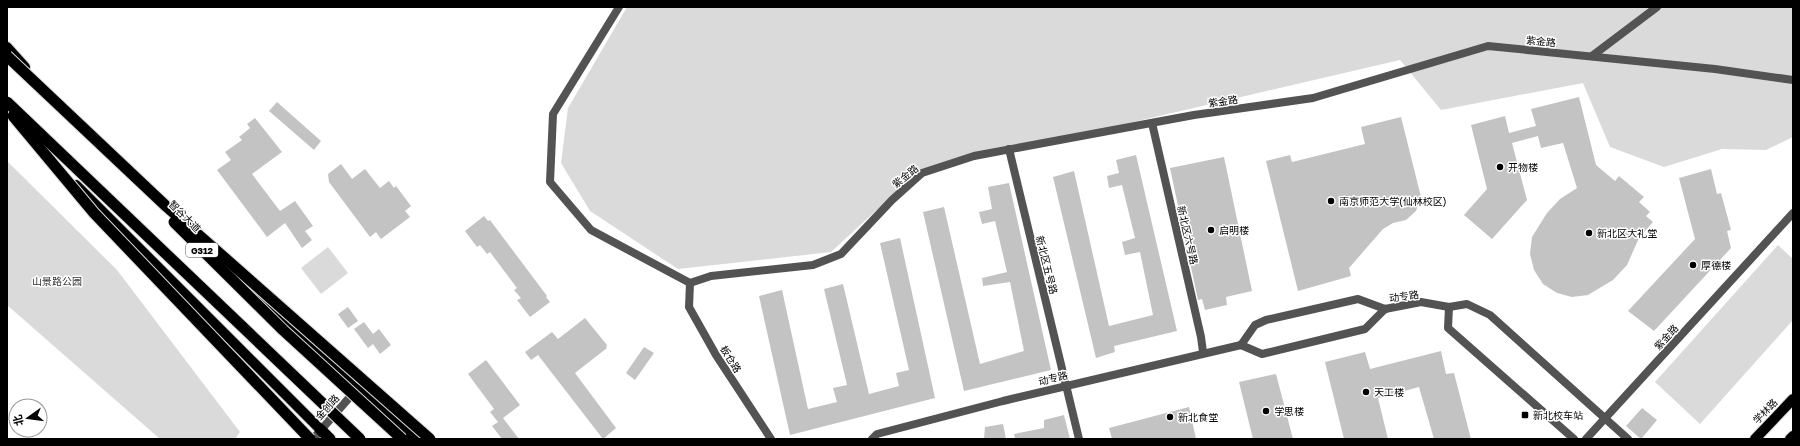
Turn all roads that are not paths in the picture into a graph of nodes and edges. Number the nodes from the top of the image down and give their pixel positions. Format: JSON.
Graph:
{"nodes":[{"id":1,"x":619,"y":7,"type":"edge"},
{"id":2,"x":1657,"y":7,"type":"edge"},
{"id":3,"x":7,"y":47,"type":"edge"},
{"id":4,"x":7,"y":56,"type":"edge"},
{"id":5,"x":1592,"y":56,"type":"junction"},
{"id":6,"x":1793,"y":80,"type":"edge"},
{"id":7,"x":7,"y":102,"type":"edge"},
{"id":8,"x":7,"y":110,"type":"edge"},
{"id":9,"x":7,"y":116,"type":"edge"},
{"id":10,"x":1152,"y":123,"type":"junction"},
{"id":11,"x":1008,"y":149,"type":"junction"},
{"id":12,"x":1793,"y":213,"type":"edge"},
{"id":13,"x":690,"y":283,"type":"junction"},
{"id":14,"x":1449,"y":307,"type":"junction"},
{"id":15,"x":1385,"y":309,"type":"junction"},
{"id":16,"x":1241,"y":345,"type":"junction"},
{"id":17,"x":1203,"y":352,"type":"junction"},
{"id":18,"x":1066,"y":385,"type":"junction"},
{"id":19,"x":356,"y":389,"type":"junction"},
{"id":20,"x":1793,"y":399,"type":"edge"},
{"id":21,"x":1604,"y":418,"type":"junction"},
{"id":22,"x":320,"y":429,"type":"junction"},
{"id":23,"x":1793,"y":436,"type":"edge"},
{"id":24,"x":310,"y":439,"type":"edge"},
{"id":25,"x":313,"y":439,"type":"edge"},
{"id":26,"x":330,"y":439,"type":"edge"},
{"id":27,"x":360,"y":439,"type":"edge"},
{"id":28,"x":402,"y":439,"type":"edge"},
{"id":29,"x":414,"y":439,"type":"edge"},
{"id":30,"x":430,"y":439,"type":"edge"},
{"id":31,"x":771,"y":439,"type":"edge"},
{"id":32,"x":872,"y":439,"type":"edge"},
{"id":33,"x":1079,"y":439,"type":"edge"},
{"id":34,"x":1574,"y":439,"type":"edge"},
{"id":35,"x":1586,"y":439,"type":"edge"},
{"id":36,"x":1628,"y":439,"type":"edge"},
{"id":37,"x":1755,"y":439,"type":"edge"},
{"id":38,"x":1790,"y":439,"type":"edge"}],
"edges":[{"from":1,"to":13,"type":"street"},
{"from":2,"to":5,"type":"street"},
{"from":3,"to":19,"type":"main road","name":"智谷大道","number":"G312"},
{"from":4,"to":28,"type":"highway","name":"智谷大道","number":"G312","bridge":true},
{"from":4,"to":30,"type":"highway","bridge":true},
{"from":5,"to":6,"type":"street","name":"紫金路"},
{"from":5,"to":10,"type":"street","name":"紫金路"},
{"from":7,"to":27,"type":"highway","number":"G312","bridge":true},
{"from":8,"to":24,"type":"highway","bridge":true},
{"from":9,"to":22,"type":"main road"},
{"from":10,"to":11,"type":"street","name":"紫金路"},
{"from":10,"to":17,"type":"street","name":"新北区六号路"},
{"from":11,"to":13,"type":"street","name":"紫金路"},
{"from":11,"to":18,"type":"street","name":"新北区五号路"},
{"from":12,"to":21,"type":"street","name":"紫金路"},
{"from":13,"to":31,"type":"street","name":"板仓路"},
{"from":14,"to":15,"type":"street","name":"动专路"},
{"from":14,"to":21,"type":"street","name":"动专路"},
{"from":14,"to":34,"type":"street"},
{"from":15,"to":16,"type":"street"},
{"from":15,"to":16,"type":"street"},
{"from":16,"to":17,"type":"street","name":"动专路"},
{"from":17,"to":18,"type":"street","name":"动专路"},
{"from":18,"to":32,"type":"street","name":"动专路"},
{"from":18,"to":33,"type":"street","name":"新北区五号路"},
{"from":19,"to":22,"type":"street","name":"金创路"},
{"from":19,"to":29,"type":"highway"},
{"from":20,"to":37,"type":"main road","name":"学林路"},
{"from":21,"to":35,"type":"street","name":"紫金路"},
{"from":21,"to":36,"type":"street","name":"动专路"},
{"from":22,"to":25,"type":"street","name":"金创路"},
{"from":22,"to":26,"type":"highway"},
{"from":23,"to":38,"type":"main road"}]}
